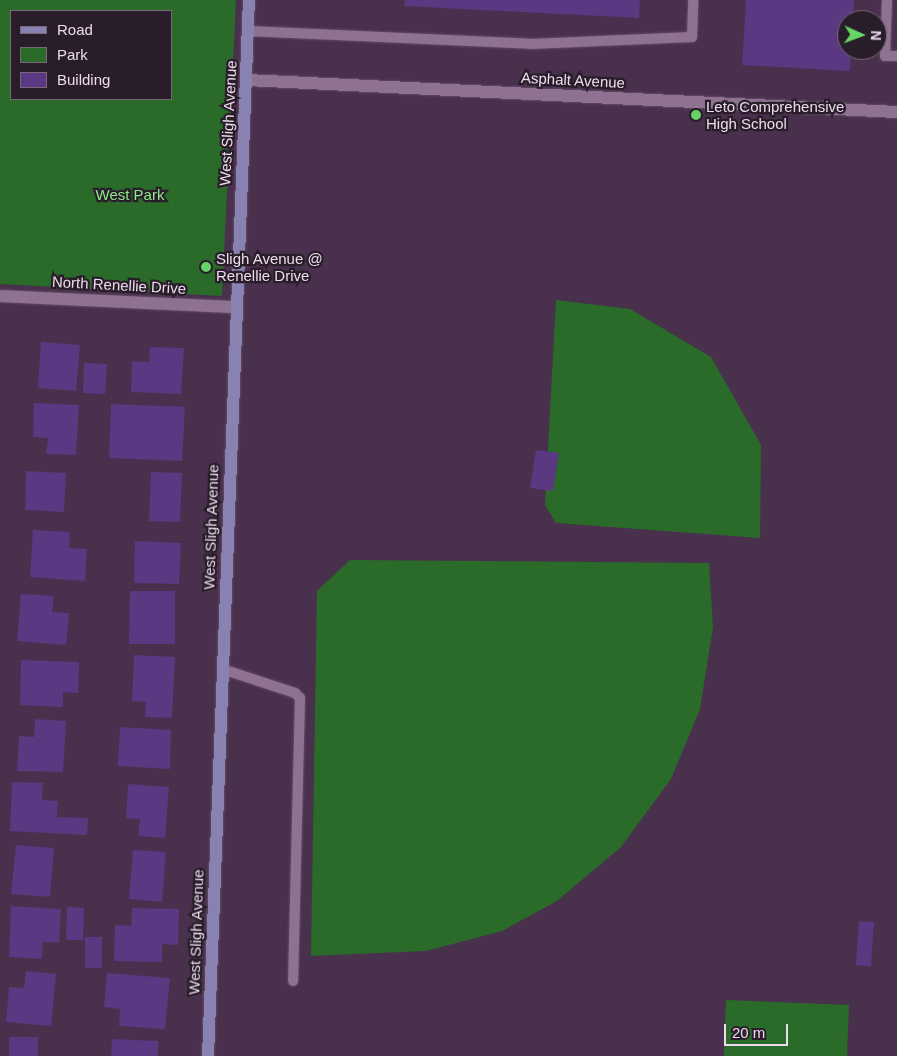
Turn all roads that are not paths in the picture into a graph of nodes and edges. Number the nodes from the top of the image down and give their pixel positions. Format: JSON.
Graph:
{"nodes":[{"id":1,"x":249,"y":0,"type":"edge"},
{"id":2,"x":693,"y":0,"type":"edge"},
{"id":3,"x":887,"y":0,"type":"edge"},
{"id":4,"x":248,"y":31,"type":"junction"},
{"id":5,"x":897,"y":56,"type":"edge"},
{"id":6,"x":247,"y":80,"type":"junction"},
{"id":7,"x":897,"y":112,"type":"edge"},
{"id":8,"x":0,"y":296,"type":"edge"},
{"id":9,"x":236,"y":307,"type":"junction"},
{"id":10,"x":222,"y":670,"type":"junction"},
{"id":11,"x":293,"y":981,"type":"dead end"},
{"id":12,"x":208,"y":1056,"type":"edge"}],
"edges":[{"from":1,"to":4,"type":"main road","name":"West Sligh Avenue"},
{"from":2,"to":4,"type":"lane"},
{"from":3,"to":5,"type":"lane"},
{"from":4,"to":6,"type":"main road","name":"West Sligh Avenue"},
{"from":6,"to":7,"type":"street","name":"Asphalt Avenue"},
{"from":6,"to":9,"type":"main road","name":"West Sligh Avenue"},
{"from":8,"to":9,"type":"street","name":"North Renellie Drive"},
{"from":9,"to":10,"type":"main road","name":"West Sligh Avenue"},
{"from":10,"to":11,"type":"lane"},
{"from":10,"to":12,"type":"main road","name":"West Sligh Avenue"}]}
